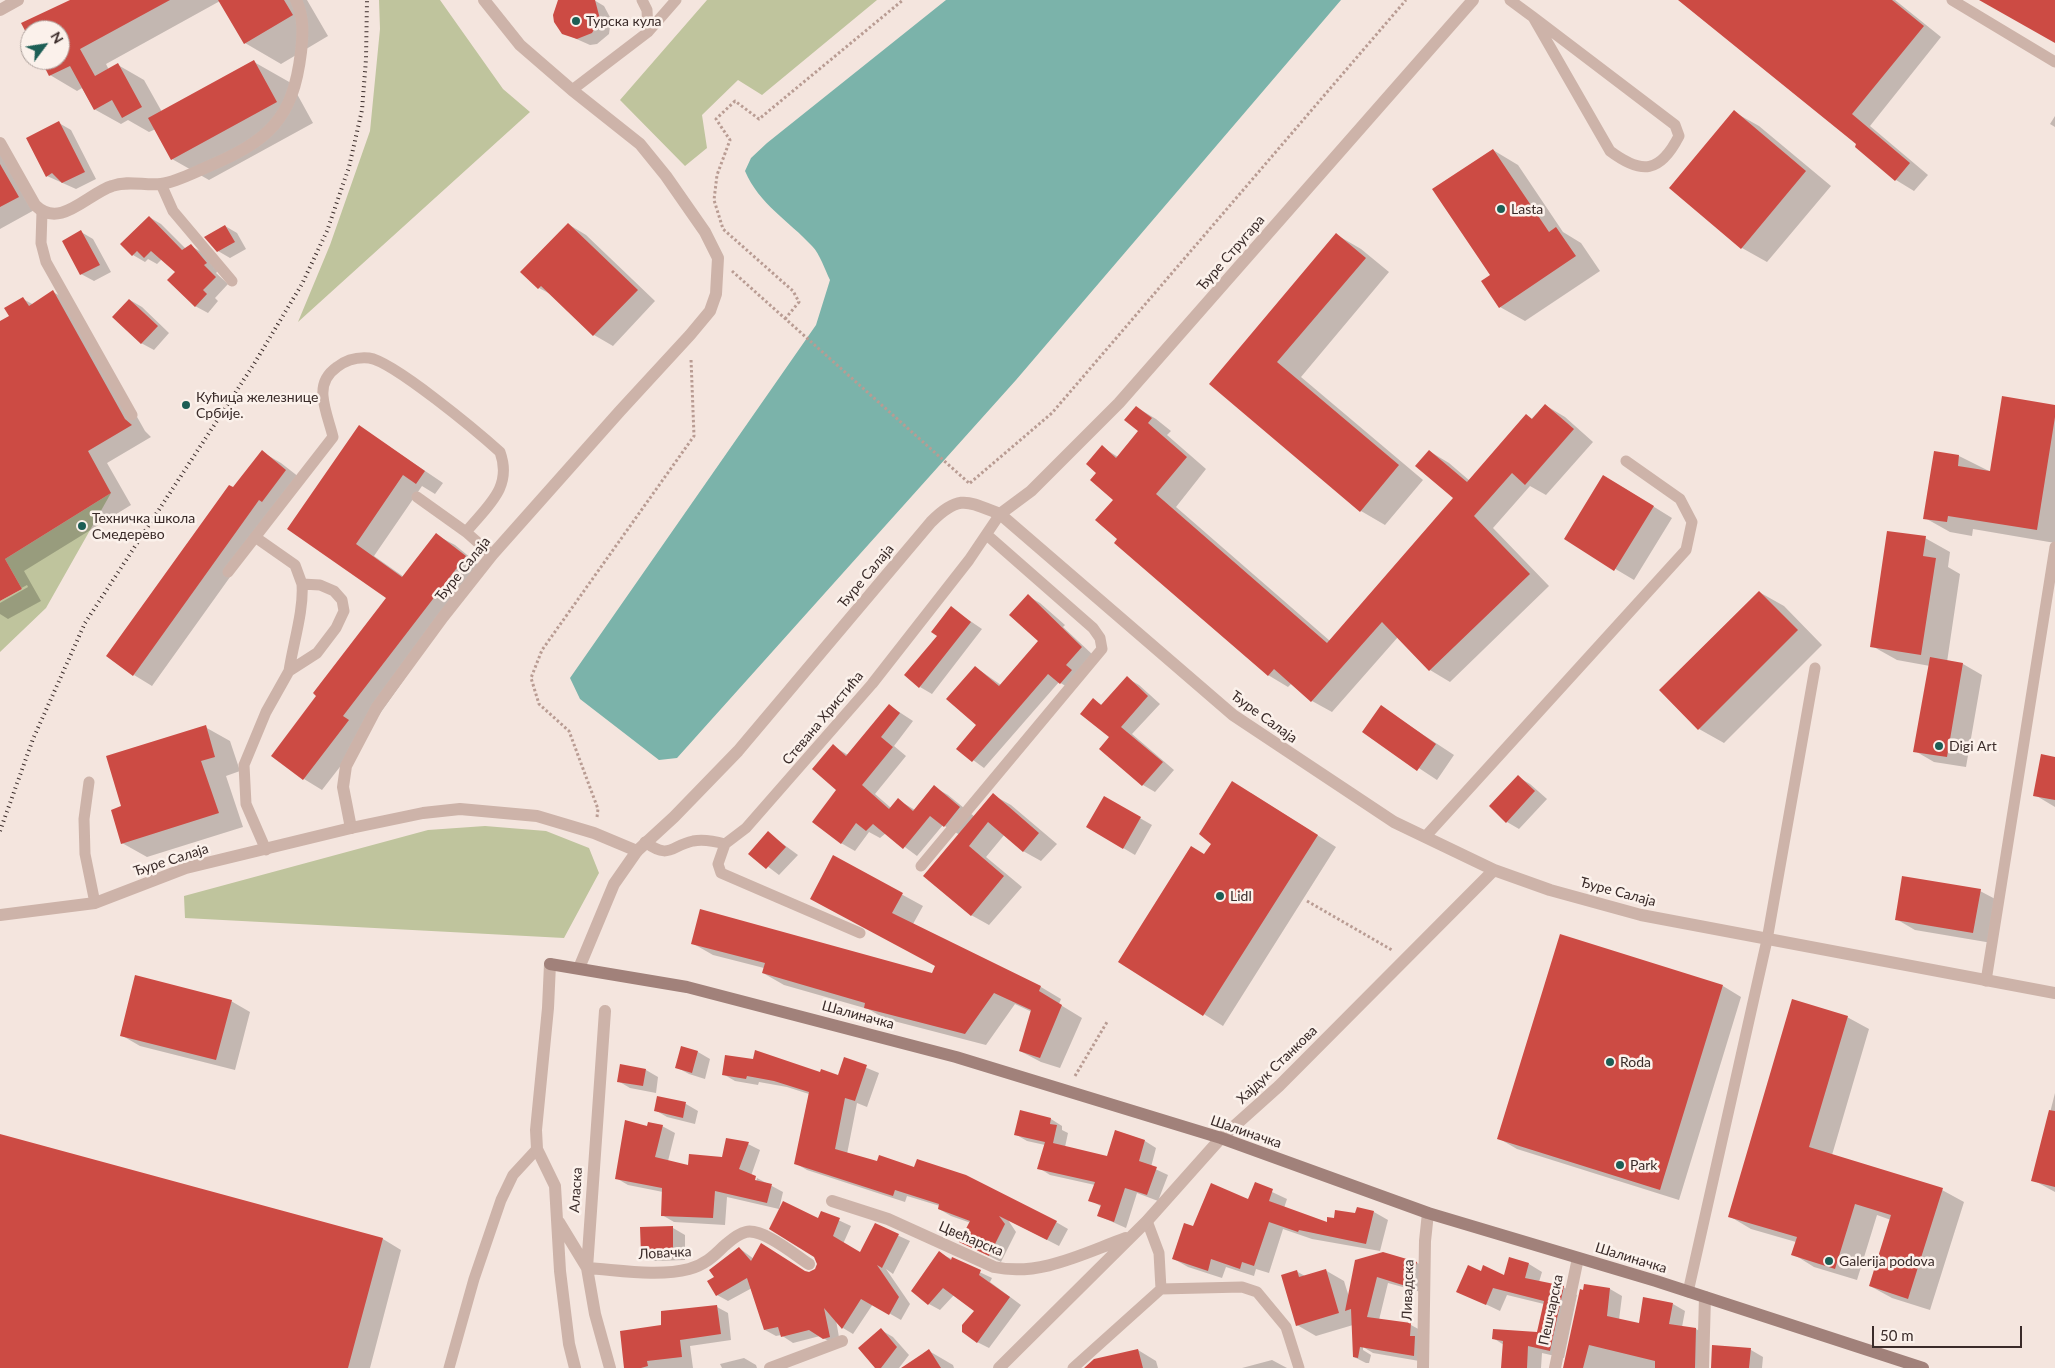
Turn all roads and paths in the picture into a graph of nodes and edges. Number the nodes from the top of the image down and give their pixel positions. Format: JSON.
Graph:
{"nodes":[{"id":1,"x":18,"y":0,"type":"edge"},
{"id":2,"x":296,"y":0,"type":"edge"},
{"id":3,"x":484,"y":0,"type":"edge"},
{"id":4,"x":642,"y":0,"type":"edge"},
{"id":5,"x":676,"y":0,"type":"edge"},
{"id":6,"x":903,"y":0,"type":"edge"},
{"id":7,"x":1406,"y":0,"type":"edge"},
{"id":8,"x":1473,"y":0,"type":"edge"},
{"id":9,"x":1510,"y":0,"type":"edge"},
{"id":10,"x":1952,"y":0,"type":"edge"},
{"id":11,"x":0,"y":10,"type":"edge"},
{"id":12,"x":1533,"y":17,"type":"junction"},
{"id":13,"x":648,"y":32,"type":"junction"},
{"id":14,"x":2055,"y":62,"type":"edge"},
{"id":15,"x":572,"y":90,"type":"junction"},
{"id":16,"x":0,"y":143,"type":"edge"},
{"id":17,"x":161,"y":184,"type":"junction"},
{"id":18,"x":42,"y":212,"type":"junction"},
{"id":19,"x":718,"y":258,"type":"junction"},
{"id":20,"x":232,"y":281,"type":"dead end"},
{"id":21,"x":784,"y":319,"type":"junction"},
{"id":22,"x":690,"y":336,"type":"junction"},
{"id":23,"x":132,"y":415,"type":"dead end"},
{"id":24,"x":1626,"y":462,"type":"dead end"},
{"id":25,"x":970,"y":482,"type":"junction"},
{"id":26,"x":416,"y":497,"type":"dead end"},
{"id":27,"x":971,"y":502,"type":"junction"},
{"id":28,"x":1000,"y":514,"type":"junction"},
{"id":29,"x":466,"y":532,"type":"junction"},
{"id":30,"x":987,"y":536,"type":"junction"},
{"id":31,"x":254,"y":537,"type":"junction"},
{"id":32,"x":2055,"y":547,"type":"edge"},
{"id":33,"x":492,"y":555,"type":"junction"},
{"id":34,"x":228,"y":572,"type":"dead end"},
{"id":35,"x":302,"y":584,"type":"junction"},
{"id":36,"x":1815,"y":668,"type":"dead end"},
{"id":37,"x":289,"y":671,"type":"junction"},
{"id":38,"x":89,"y":782,"type":"dead end"},
{"id":39,"x":351,"y":828,"type":"junction"},
{"id":40,"x":594,"y":833,"type":"junction"},
{"id":41,"x":1425,"y":837,"type":"junction"},
{"id":42,"x":725,"y":844,"type":"junction"},
{"id":43,"x":641,"y":846,"type":"junction"},
{"id":44,"x":266,"y":850,"type":"junction"},
{"id":45,"x":921,"y":866,"type":"dead end"},
{"id":46,"x":1494,"y":870,"type":"junction"},
{"id":47,"x":1307,"y":901,"type":"dead end"},
{"id":48,"x":95,"y":903,"type":"junction"},
{"id":49,"x":0,"y":915,"type":"edge"},
{"id":50,"x":860,"y":933,"type":"dead end"},
{"id":51,"x":1767,"y":940,"type":"junction"},
{"id":52,"x":1406,"y":958,"type":"junction"},
{"id":53,"x":550,"y":964,"type":"joint"},
{"id":54,"x":579,"y":968,"type":"junction"},
{"id":55,"x":1986,"y":981,"type":"junction"},
{"id":56,"x":2055,"y":993,"type":"edge"},
{"id":57,"x":605,"y":1011,"type":"dead end"},
{"id":58,"x":1107,"y":1022,"type":"dead end"},
{"id":59,"x":1067,"y":1090,"type":"junction"},
{"id":60,"x":1222,"y":1138,"type":"junction"},
{"id":61,"x":537,"y":1149,"type":"junction"},
{"id":62,"x":832,"y":1201,"type":"dead end"},
{"id":63,"x":1428,"y":1213,"type":"junction"},
{"id":64,"x":558,"y":1220,"type":"junction"},
{"id":65,"x":1147,"y":1220,"type":"junction"},
{"id":66,"x":1129,"y":1237,"type":"junction"},
{"id":67,"x":1578,"y":1258,"type":"junction"},
{"id":68,"x":809,"y":1264,"type":"dead end"},
{"id":69,"x":587,"y":1268,"type":"junction"},
{"id":70,"x":1161,"y":1289,"type":"junction"},
{"id":71,"x":1688,"y":1292,"type":"junction"},
{"id":72,"x":1705,"y":1297,"type":"junction"},
{"id":73,"x":842,"y":1342,"type":"dead end"},
{"id":74,"x":449,"y":1368,"type":"edge"},
{"id":75,"x":575,"y":1368,"type":"edge"},
{"id":76,"x":610,"y":1368,"type":"edge"},
{"id":77,"x":770,"y":1368,"type":"edge"},
{"id":78,"x":999,"y":1368,"type":"edge"},
{"id":79,"x":1074,"y":1368,"type":"edge"},
{"id":80,"x":1299,"y":1368,"type":"edge"},
{"id":81,"x":1423,"y":1368,"type":"edge"},
{"id":82,"x":1555,"y":1368,"type":"edge"},
{"id":83,"x":1703,"y":1368,"type":"edge"},
{"id":84,"x":1923,"y":1368,"type":"edge"}],
"edges":[{"from":1,"to":11,"type":"street"},
{"from":2,"to":17,"type":"street"},
{"from":3,"to":15,"type":"street"},
{"from":4,"to":13,"type":"lane"},
{"from":5,"to":13,"type":"lane"},
{"from":6,"to":21,"type":"path"},
{"from":7,"to":25,"type":"path"},
{"from":8,"to":28,"type":"street","name":"Ђуре Стругара"},
{"from":9,"to":12,"type":"lane"},
{"from":10,"to":14,"type":"lane"},
{"from":12,"to":12,"type":"lane"},
{"from":13,"to":15,"type":"lane"},
{"from":15,"to":19,"type":"street"},
{"from":16,"to":18,"type":"street"},
{"from":17,"to":18,"type":"street"},
{"from":17,"to":20,"type":"lane"},
{"from":18,"to":23,"type":"lane"},
{"from":19,"to":21,"type":"path"},
{"from":19,"to":22,"type":"street","name":"Ђуре Салаја"},
{"from":21,"to":25,"type":"path"},
{"from":22,"to":33,"type":"street","name":"Ђуре Салаја"},
{"from":22,"to":40,"type":"path"},
{"from":24,"to":41,"type":"lane"},
{"from":25,"to":27,"type":"path"},
{"from":26,"to":29,"type":"lane"},
{"from":27,"to":28,"type":"street","name":"Ђуре Салаја"},
{"from":27,"to":43,"type":"street","name":"Ђуре Салаја"},
{"from":28,"to":30,"type":"lane","name":"Стевана Христића"},
{"from":28,"to":41,"type":"street","name":"Ђуре Салаја"},
{"from":29,"to":31,"type":"lane"},
{"from":29,"to":33,"type":"lane"},
{"from":30,"to":42,"type":"lane","name":"Стевана Христића"},
{"from":30,"to":45,"type":"lane"},
{"from":31,"to":34,"type":"lane"},
{"from":31,"to":35,"type":"lane"},
{"from":32,"to":55,"type":"lane"},
{"from":33,"to":39,"type":"street","name":"Ђуре Салаја"},
{"from":35,"to":37,"type":"lane"},
{"from":35,"to":37,"type":"lane"},
{"from":36,"to":51,"type":"lane"},
{"from":37,"to":44,"type":"lane"},
{"from":38,"to":48,"type":"lane"},
{"from":39,"to":40,"type":"street","name":"Ђуре Салаја"},
{"from":39,"to":44,"type":"street","name":"Ђуре Салаја"},
{"from":40,"to":43,"type":"street","name":"Ђуре Салаја"},
{"from":41,"to":46,"type":"street","name":"Ђуре Салаја"},
{"from":42,"to":43,"type":"lane"},
{"from":42,"to":50,"type":"lane"},
{"from":43,"to":54,"type":"street","name":"Ђуре Салаја"},
{"from":44,"to":48,"type":"street","name":"Ђуре Салаја"},
{"from":46,"to":51,"type":"street","name":"Ђуре Салаја"},
{"from":46,"to":52,"type":"street","name":"Хајдук Станкова"},
{"from":47,"to":52,"type":"path"},
{"from":48,"to":49,"type":"street","name":"Ђуре Салаја"},
{"from":51,"to":55,"type":"street","name":"Ђуре Салаја"},
{"from":51,"to":71,"type":"lane"},
{"from":52,"to":60,"type":"street","name":"Хајдук Станкова"},
{"from":53,"to":54,"type":"main road","name":"Шалиначка"},
{"from":53,"to":61,"type":"street"},
{"from":54,"to":59,"type":"main road","name":"Шалиначка"},
{"from":55,"to":56,"type":"street","name":"Ђуре Салаја"},
{"from":57,"to":69,"type":"street","name":"Аласка"},
{"from":58,"to":59,"type":"path"},
{"from":59,"to":60,"type":"main road","name":"Шалиначка"},
{"from":60,"to":63,"type":"main road","name":"Шалиначка"},
{"from":60,"to":65,"type":"street","name":"Хајдук Станкова"},
{"from":61,"to":64,"type":"street"},
{"from":61,"to":74,"type":"lane"},
{"from":62,"to":66,"type":"street","name":"Цвећарска"},
{"from":63,"to":67,"type":"main road","name":"Шалиначка"},
{"from":63,"to":81,"type":"street","name":"Ливадска"},
{"from":64,"to":69,"type":"street"},
{"from":64,"to":75,"type":"street"},
{"from":65,"to":66,"type":"street","name":"Хајдук Станкова"},
{"from":65,"to":70,"type":"lane"},
{"from":66,"to":78,"type":"street","name":"Хајдук Станкова"},
{"from":67,"to":71,"type":"main road","name":"Шалиначка"},
{"from":67,"to":82,"type":"street","name":"Пешчарска"},
{"from":68,"to":69,"type":"street","name":"Ловачка"},
{"from":69,"to":76,"type":"street","name":"Аласка"},
{"from":70,"to":79,"type":"lane"},
{"from":70,"to":80,"type":"lane"},
{"from":71,"to":72,"type":"main road","name":"Шалиначка"},
{"from":72,"to":83,"type":"street"},
{"from":72,"to":84,"type":"main road","name":"Шалиначка"},
{"from":73,"to":77,"type":"street"}]}
